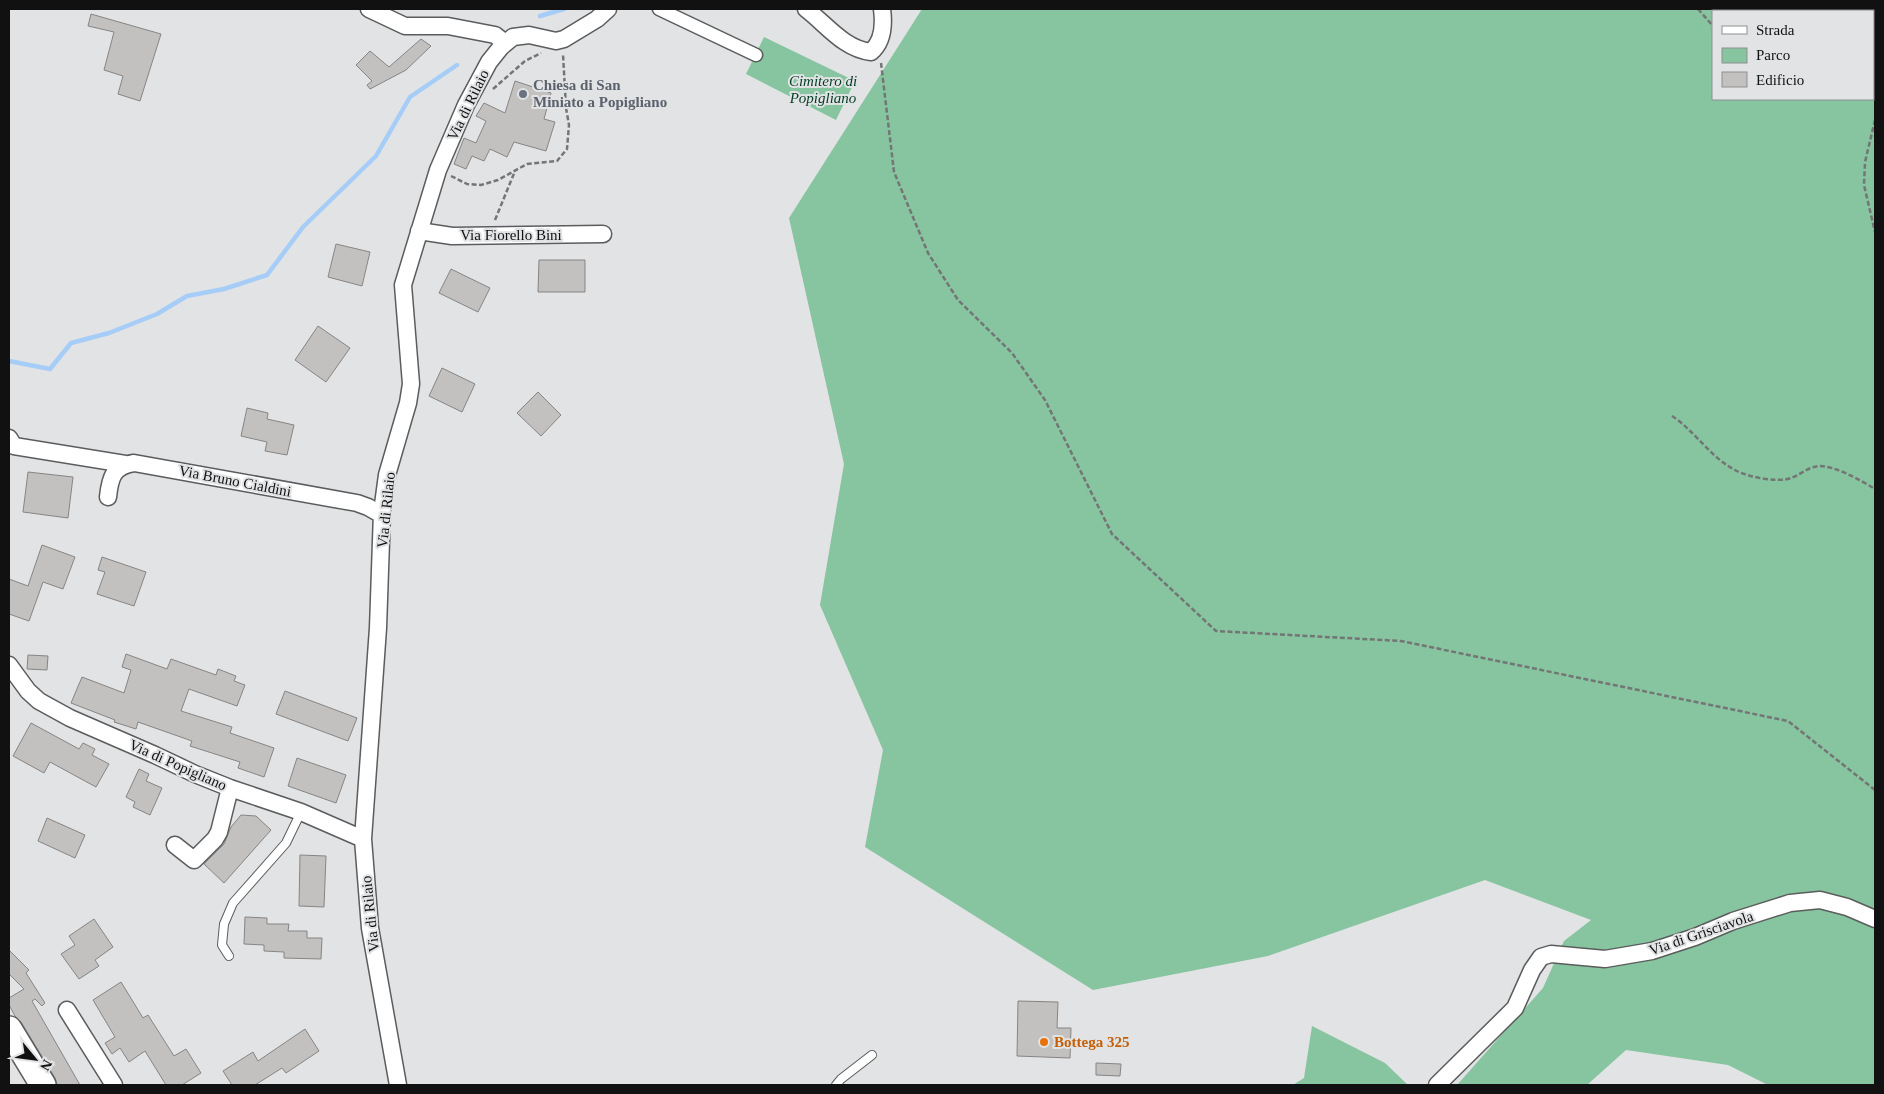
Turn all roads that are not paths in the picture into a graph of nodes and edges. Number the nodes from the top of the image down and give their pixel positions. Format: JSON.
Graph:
{"nodes":[{"id":1,"x":369,"y":9,"type":"edge"},
{"id":2,"x":608,"y":9,"type":"edge"},
{"id":3,"x":660,"y":9,"type":"edge"},
{"id":4,"x":806,"y":9,"type":"edge"},
{"id":5,"x":882,"y":9,"type":"edge"},
{"id":6,"x":505,"y":43,"type":"junction"},
{"id":7,"x":756,"y":55,"type":"dead end"},
{"id":8,"x":420,"y":231,"type":"junction"},
{"id":9,"x":603,"y":234,"type":"dead end"},
{"id":10,"x":9,"y":438,"type":"edge"},
{"id":11,"x":125,"y":464,"type":"junction"},
{"id":12,"x":108,"y":498,"type":"dead end"},
{"id":13,"x":382,"y":515,"type":"junction"},
{"id":14,"x":9,"y":666,"type":"edge"},
{"id":15,"x":230,"y":788,"type":"junction"},
{"id":16,"x":300,"y":812,"type":"junction"},
{"id":17,"x":363,"y":839,"type":"junction"},
{"id":18,"x":175,"y":845,"type":"dead end"},
{"id":19,"x":1875,"y":919,"type":"edge"},
{"id":20,"x":229,"y":956,"type":"dead end"},
{"id":21,"x":66,"y":1010,"type":"dead end"},
{"id":22,"x":9,"y":1028,"type":"edge"},
{"id":23,"x":872,"y":1055,"type":"dead end"},
{"id":24,"x":43,"y":1085,"type":"edge"},
{"id":25,"x":114,"y":1085,"type":"edge"},
{"id":26,"x":398,"y":1085,"type":"edge"},
{"id":27,"x":836,"y":1085,"type":"edge"},
{"id":28,"x":1437,"y":1085,"type":"edge"}],
"edges":[{"from":1,"to":6,"type":"street"},
{"from":2,"to":6,"type":"street","name":"Via di Rilaio"},
{"from":3,"to":7,"type":"street"},
{"from":4,"to":5,"type":"street"},
{"from":6,"to":8,"type":"street","name":"Via di Rilaio"},
{"from":8,"to":9,"type":"street","name":"Via Fiorello Bini"},
{"from":8,"to":13,"type":"street","name":"Via di Rilaio"},
{"from":10,"to":11,"type":"street","name":"Via Bruno Cialdini"},
{"from":11,"to":12,"type":"street"},
{"from":11,"to":13,"type":"street","name":"Via Bruno Cialdini"},
{"from":13,"to":17,"type":"street","name":"Via di Rilaio"},
{"from":14,"to":15,"type":"street","name":"Via di Popigliano"},
{"from":15,"to":16,"type":"street","name":"Via di Popigliano"},
{"from":15,"to":18,"type":"street"},
{"from":16,"to":17,"type":"street","name":"Via di Popigliano"},
{"from":16,"to":20,"type":"lane"},
{"from":17,"to":26,"type":"street","name":"Via di Rilaio"},
{"from":19,"to":28,"type":"street","name":"Via di Grisciavola"},
{"from":21,"to":25,"type":"street"},
{"from":22,"to":24,"type":"main road"},
{"from":23,"to":27,"type":"lane"}]}
